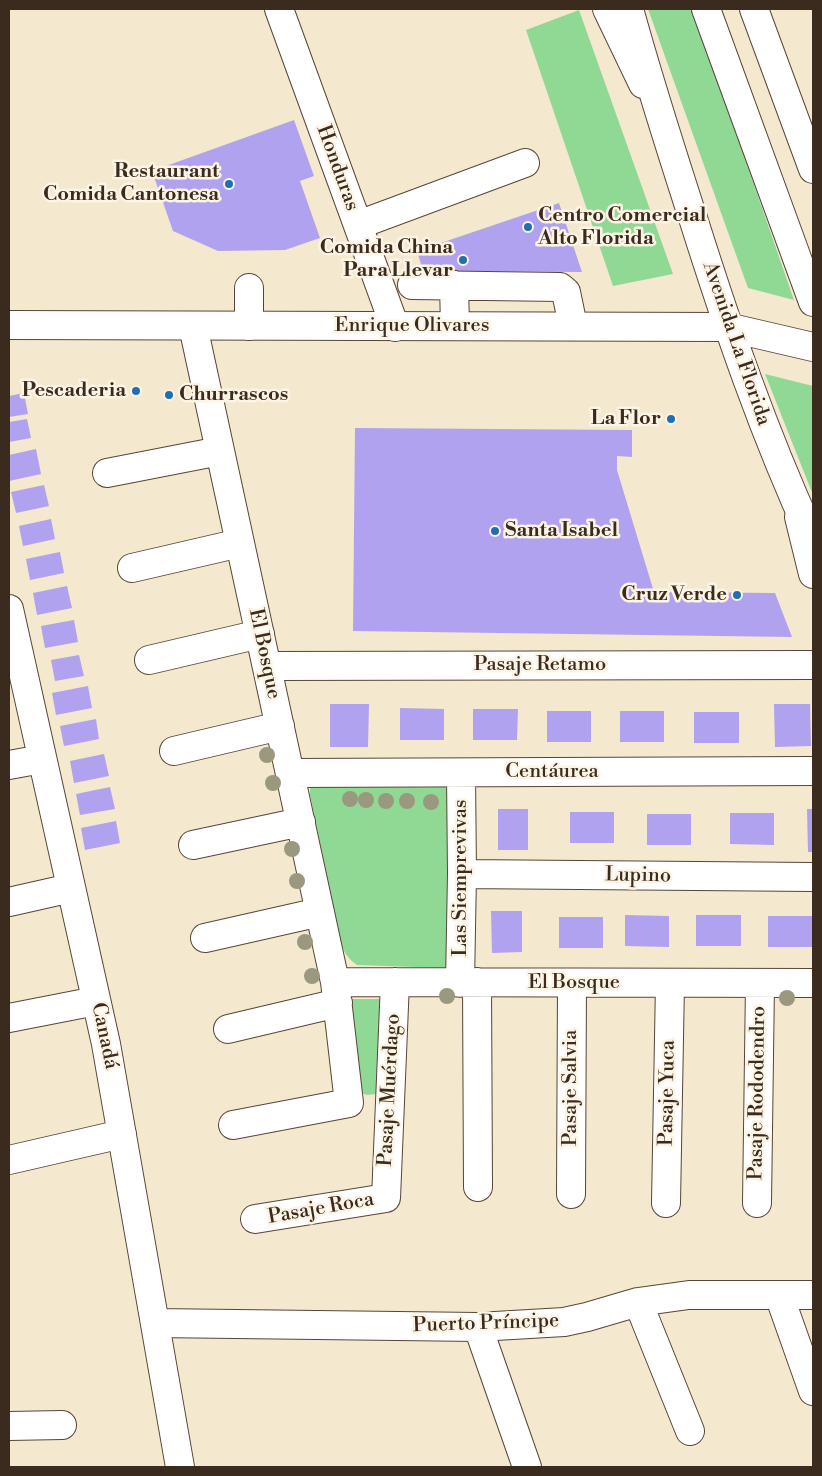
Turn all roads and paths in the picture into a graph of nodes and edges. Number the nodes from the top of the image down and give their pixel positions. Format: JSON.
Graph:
{"nodes":[{"id":1,"x":279,"y":9,"type":"edge"},
{"id":2,"x":607,"y":9,"type":"edge"},
{"id":3,"x":629,"y":9,"type":"edge"},
{"id":4,"x":706,"y":9,"type":"edge"},
{"id":5,"x":754,"y":9,"type":"edge"},
{"id":6,"x":662,"y":120,"type":"junction"},
{"id":7,"x":526,"y":163,"type":"dead end"},
{"id":8,"x":812,"y":163,"type":"edge"},
{"id":9,"x":358,"y":225,"type":"junction"},
{"id":10,"x":412,"y":285,"type":"dead end"},
{"id":11,"x":454,"y":285,"type":"junction"},
{"id":12,"x":249,"y":288,"type":"dead end"},
{"id":13,"x":813,"y":302,"type":"edge"},
{"id":14,"x":9,"y":325,"type":"edge"},
{"id":15,"x":193,"y":326,"type":"junction"},
{"id":16,"x":249,"y":326,"type":"junction"},
{"id":17,"x":455,"y":326,"type":"junction"},
{"id":18,"x":573,"y":326,"type":"junction"},
{"id":19,"x":395,"y":327,"type":"junction"},
{"id":20,"x":728,"y":327,"type":"junction"},
{"id":21,"x":813,"y":347,"type":"edge"},
{"id":22,"x":220,"y":451,"type":"junction"},
{"id":23,"x":107,"y":473,"type":"dead end"},
{"id":24,"x":797,"y":505,"type":"junction"},
{"id":25,"x":813,"y":540,"type":"edge"},
{"id":26,"x":240,"y":543,"type":"junction"},
{"id":27,"x":132,"y":568,"type":"dead end"},
{"id":28,"x":813,"y":574,"type":"edge"},
{"id":29,"x":10,"y":618,"type":"edge"},
{"id":30,"x":260,"y":634,"type":"junction"},
{"id":31,"x":148,"y":660,"type":"dead end"},
{"id":32,"x":813,"y":665,"type":"edge"},
{"id":33,"x":267,"y":666,"type":"junction"},
{"id":34,"x":280,"y":726,"type":"junction"},
{"id":35,"x":174,"y":751,"type":"dead end"},
{"id":36,"x":42,"y":759,"type":"junction"},
{"id":37,"x":9,"y":765,"type":"edge"},
{"id":38,"x":813,"y":771,"type":"edge"},
{"id":39,"x":290,"y":773,"type":"junction"},
{"id":40,"x":461,"y":773,"type":"junction"},
{"id":41,"x":301,"y":822,"type":"junction"},
{"id":42,"x":193,"y":846,"type":"dead end"},
{"id":43,"x":462,"y":874,"type":"junction"},
{"id":44,"x":813,"y":877,"type":"edge"},
{"id":45,"x":71,"y":888,"type":"junction"},
{"id":46,"x":9,"y":902,"type":"edge"},
{"id":47,"x":320,"y":912,"type":"junction"},
{"id":48,"x":205,"y":938,"type":"dead end"},
{"id":49,"x":395,"y":982,"type":"junction"},
{"id":50,"x":469,"y":983,"type":"junction"},
{"id":51,"x":572,"y":983,"type":"junction"},
{"id":52,"x":670,"y":983,"type":"junction"},
{"id":53,"x":760,"y":983,"type":"junction"},
{"id":54,"x":813,"y":983,"type":"edge"},
{"id":55,"x":337,"y":993,"type":"junction"},
{"id":56,"x":96,"y":1001,"type":"junction"},
{"id":57,"x":9,"y":1018,"type":"edge"},
{"id":58,"x":228,"y":1029,"type":"dead end"},
{"id":59,"x":233,"y":1125,"type":"dead end"},
{"id":60,"x":122,"y":1134,"type":"junction"},
{"id":61,"x":9,"y":1160,"type":"edge"},
{"id":62,"x":478,"y":1187,"type":"dead end"},
{"id":63,"x":571,"y":1194,"type":"dead end"},
{"id":64,"x":386,"y":1198,"type":"joint"},
{"id":65,"x":666,"y":1203,"type":"dead end"},
{"id":66,"x":756,"y":1203,"type":"dead end"},
{"id":67,"x":256,"y":1219,"type":"dead end"},
{"id":68,"x":779,"y":1295,"type":"junction"},
{"id":69,"x":813,"y":1295,"type":"edge"},
{"id":70,"x":638,"y":1302,"type":"junction"},
{"id":71,"x":155,"y":1323,"type":"junction"},
{"id":72,"x":478,"y":1327,"type":"junction"},
{"id":73,"x":813,"y":1390,"type":"edge"},
{"id":74,"x":62,"y":1425,"type":"dead end"},
{"id":75,"x":9,"y":1426,"type":"edge"},
{"id":76,"x":690,"y":1431,"type":"dead end"},
{"id":77,"x":180,"y":1467,"type":"edge"},
{"id":78,"x":527,"y":1467,"type":"edge"}],
"edges":[{"from":1,"to":9,"type":"street","name":"Honduras"},
{"from":2,"to":6,"type":"street"},
{"from":3,"to":6,"type":"street","name":"Avenida La Florida"},
{"from":4,"to":13,"type":"street"},
{"from":5,"to":8,"type":"street"},
{"from":6,"to":20,"type":"street","name":"Avenida La Florida"},
{"from":7,"to":9,"type":"street"},
{"from":9,"to":19,"type":"street","name":"Honduras"},
{"from":10,"to":11,"type":"street"},
{"from":11,"to":17,"type":"street"},
{"from":11,"to":18,"type":"street"},
{"from":12,"to":16,"type":"street"},
{"from":14,"to":15,"type":"street","name":"Enrique Olivares"},
{"from":15,"to":16,"type":"street","name":"Enrique Olivares"},
{"from":15,"to":22,"type":"street","name":"El Bosque"},
{"from":16,"to":19,"type":"street","name":"Enrique Olivares"},
{"from":17,"to":18,"type":"street","name":"Enrique Olivares"},
{"from":17,"to":19,"type":"street","name":"Enrique Olivares"},
{"from":18,"to":20,"type":"street","name":"Enrique Olivares"},
{"from":20,"to":21,"type":"street","name":"Enrique Olivares"},
{"from":20,"to":24,"type":"street","name":"Avenida La Florida"},
{"from":22,"to":23,"type":"street"},
{"from":22,"to":26,"type":"street","name":"El Bosque"},
{"from":24,"to":25,"type":"street","name":"Avenida La Florida"},
{"from":24,"to":28,"type":"street","name":"Avenida La Florida"},
{"from":26,"to":27,"type":"street"},
{"from":26,"to":30,"type":"street","name":"El Bosque"},
{"from":29,"to":36,"type":"street","name":"Canadá"},
{"from":30,"to":31,"type":"street"},
{"from":30,"to":33,"type":"street","name":"El Bosque"},
{"from":32,"to":33,"type":"street","name":"Pasaje Retamo"},
{"from":33,"to":34,"type":"street","name":"El Bosque"},
{"from":34,"to":35,"type":"street"},
{"from":34,"to":39,"type":"street","name":"El Bosque"},
{"from":36,"to":37,"type":"street"},
{"from":36,"to":45,"type":"street","name":"Canadá"},
{"from":38,"to":40,"type":"street","name":"Centáurea"},
{"from":39,"to":40,"type":"street","name":"Centáurea"},
{"from":39,"to":41,"type":"street","name":"El Bosque"},
{"from":40,"to":43,"type":"street","name":"Las Siemprevivas"},
{"from":41,"to":42,"type":"street"},
{"from":41,"to":47,"type":"street","name":"El Bosque"},
{"from":43,"to":44,"type":"street","name":"Lupino"},
{"from":43,"to":50,"type":"street","name":"Las Siemprevivas"},
{"from":45,"to":46,"type":"street"},
{"from":45,"to":56,"type":"street","name":"Canadá"},
{"from":47,"to":48,"type":"street"},
{"from":47,"to":55,"type":"street","name":"El Bosque"},
{"from":49,"to":50,"type":"street","name":"El Bosque"},
{"from":49,"to":55,"type":"street","name":"El Bosque"},
{"from":49,"to":64,"type":"street","name":"Pasaje Muérdago"},
{"from":50,"to":51,"type":"street","name":"El Bosque"},
{"from":50,"to":62,"type":"street","name":"Las Siemprevivas"},
{"from":51,"to":52,"type":"street","name":"El Bosque"},
{"from":51,"to":63,"type":"street","name":"Pasaje Salvia"},
{"from":52,"to":53,"type":"street","name":"El Bosque"},
{"from":52,"to":65,"type":"street","name":"Pasaje Yuca"},
{"from":53,"to":54,"type":"street","name":"El Bosque"},
{"from":53,"to":66,"type":"street","name":"Pasaje Rododendro"},
{"from":55,"to":58,"type":"street"},
{"from":55,"to":59,"type":"street","name":"El Bosque"},
{"from":56,"to":57,"type":"street"},
{"from":56,"to":60,"type":"street","name":"Canadá"},
{"from":60,"to":61,"type":"street"},
{"from":60,"to":71,"type":"street","name":"Canadá"},
{"from":64,"to":67,"type":"street","name":"Pasaje Roca"},
{"from":68,"to":69,"type":"street","name":"Puerto Príncipe"},
{"from":68,"to":70,"type":"street","name":"Puerto Príncipe"},
{"from":68,"to":73,"type":"street"},
{"from":70,"to":72,"type":"street","name":"Puerto Príncipe"},
{"from":70,"to":76,"type":"street"},
{"from":71,"to":72,"type":"street","name":"Puerto Príncipe"},
{"from":71,"to":77,"type":"street","name":"Canadá"},
{"from":72,"to":78,"type":"street"},
{"from":74,"to":75,"type":"street"}]}
